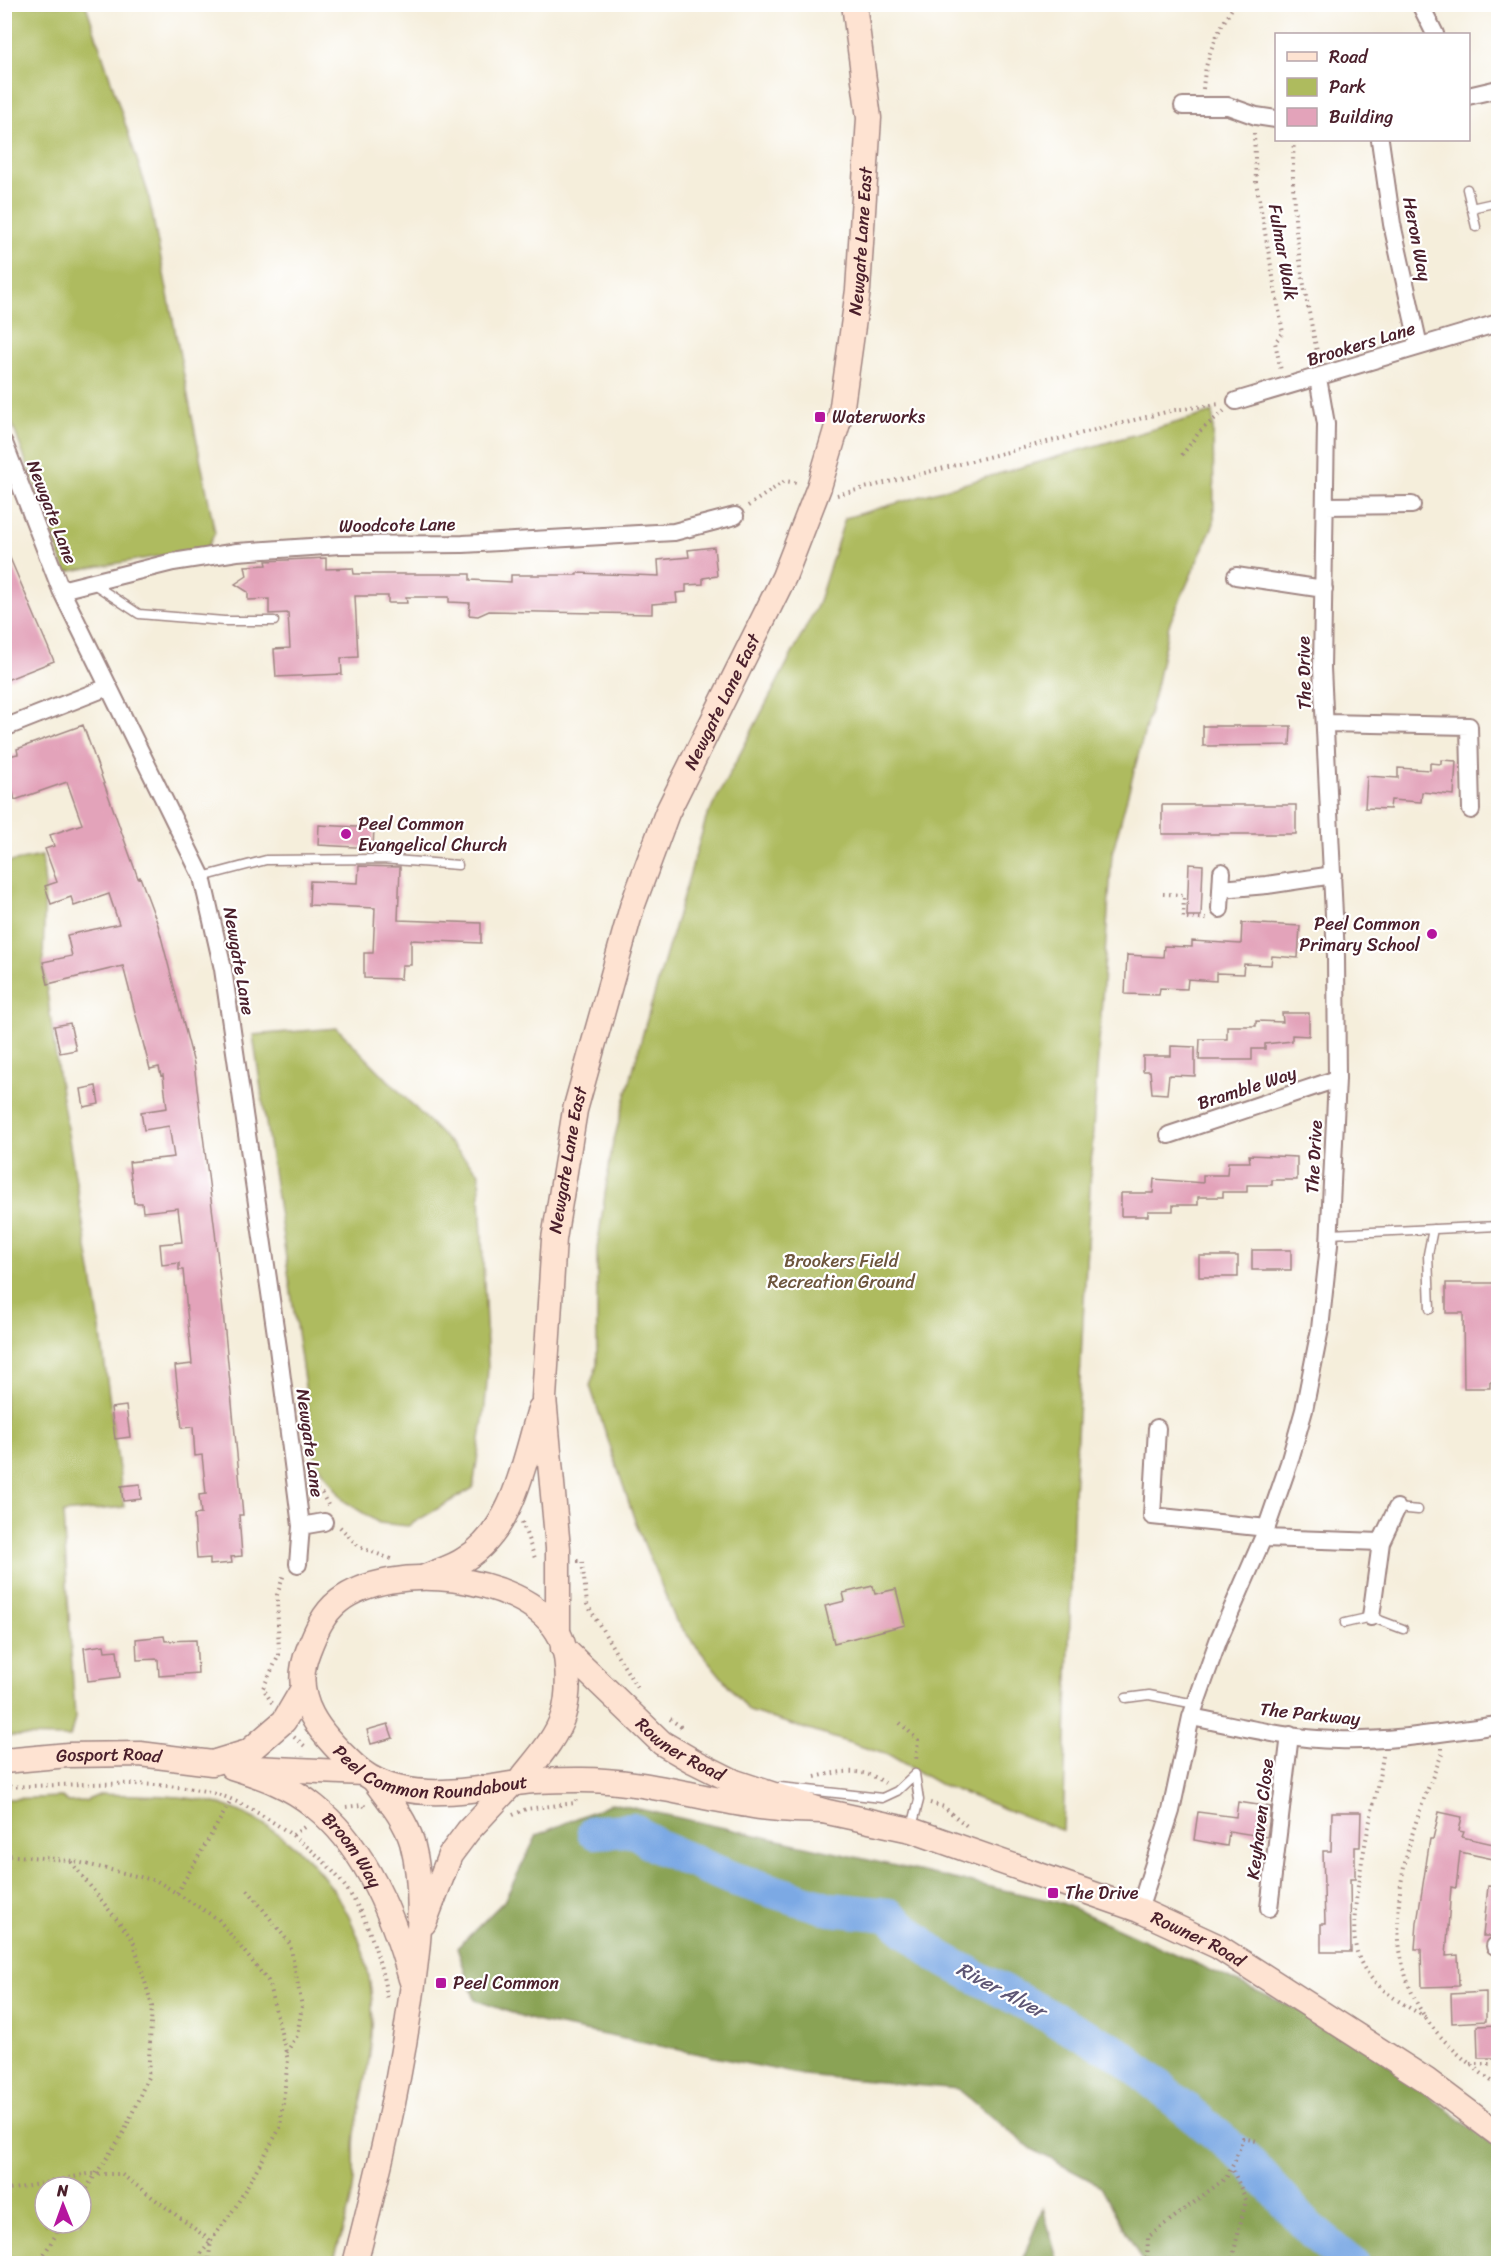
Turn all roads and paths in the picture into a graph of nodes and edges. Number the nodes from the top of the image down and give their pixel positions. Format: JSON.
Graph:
{"nodes":[{"id":1,"x":854,"y":4,"type":"edge"},
{"id":2,"x":1235,"y":4,"type":"edge"},
{"id":3,"x":1420,"y":4,"type":"edge"},
{"id":4,"x":1434,"y":33,"type":"edge"},
{"id":5,"x":1498,"y":89,"type":"edge"},
{"id":6,"x":1470,"y":96,"type":"edge"},
{"id":7,"x":1202,"y":105,"type":"junction"},
{"id":8,"x":1183,"y":106,"type":"dead end"},
{"id":9,"x":1256,"y":116,"type":"junction"},
{"id":10,"x":1275,"y":119,"type":"edge"},
{"id":11,"x":1294,"y":141,"type":"edge"},
{"id":12,"x":1380,"y":141,"type":"edge"},
{"id":13,"x":1467,"y":189,"type":"dead end"},
{"id":14,"x":1498,"y":202,"type":"edge"},
{"id":15,"x":1471,"y":208,"type":"junction"},
{"id":16,"x":1476,"y":227,"type":"dead end"},
{"id":17,"x":1498,"y":323,"type":"edge"},
{"id":18,"x":1419,"y":346,"type":"junction"},
{"id":19,"x":1320,"y":377,"type":"junction"},
{"id":20,"x":1285,"y":389,"type":"junction"},
{"id":21,"x":1236,"y":401,"type":"junction"},
{"id":22,"x":4,"y":443,"type":"edge"},
{"id":23,"x":1182,"y":455,"type":"dead end"},
{"id":24,"x":819,"y":487,"type":"junction"},
{"id":25,"x":1412,"y":505,"type":"dead end"},
{"id":26,"x":1325,"y":506,"type":"junction"},
{"id":27,"x":735,"y":516,"type":"joint"},
{"id":28,"x":1236,"y":576,"type":"dead end"},
{"id":29,"x":89,"y":581,"type":"junction"},
{"id":30,"x":1324,"y":589,"type":"junction"},
{"id":31,"x":61,"y":590,"type":"junction"},
{"id":32,"x":274,"y":621,"type":"dead end"},
{"id":33,"x":108,"y":687,"type":"junction"},
{"id":34,"x":1325,"y":723,"type":"junction"},
{"id":35,"x":4,"y":728,"type":"edge"},
{"id":36,"x":1471,"y":810,"type":"dead end"},
{"id":37,"x":458,"y":865,"type":"dead end"},
{"id":38,"x":1222,"y":872,"type":"dead end"},
{"id":39,"x":1333,"y":875,"type":"junction"},
{"id":40,"x":202,"y":877,"type":"junction"},
{"id":41,"x":1221,"y":889,"type":"junction"},
{"id":42,"x":1163,"y":894,"type":"dead end"},
{"id":43,"x":1220,"y":909,"type":"joint"},
{"id":44,"x":1337,"y":1079,"type":"junction"},
{"id":45,"x":1169,"y":1135,"type":"dead end"},
{"id":46,"x":1498,"y":1226,"type":"edge"},
{"id":47,"x":1433,"y":1229,"type":"junction"},
{"id":48,"x":1330,"y":1233,"type":"junction"},
{"id":49,"x":1430,"y":1309,"type":"dead end"},
{"id":50,"x":544,"y":1398,"type":"junction"},
{"id":51,"x":1157,"y":1428,"type":"dead end"},
{"id":52,"x":294,"y":1470,"type":"junction"},
{"id":53,"x":1397,"y":1508,"type":"joint"},
{"id":54,"x":1418,"y":1510,"type":"dead end"},
{"id":55,"x":332,"y":1520,"type":"junction"},
{"id":56,"x":301,"y":1526,"type":"junction"},
{"id":57,"x":1265,"y":1533,"type":"junction"},
{"id":58,"x":1381,"y":1542,"type":"junction"},
{"id":59,"x":403,"y":1559,"type":"dead end"},
{"id":60,"x":582,"y":1561,"type":"dead end"},
{"id":61,"x":292,"y":1567,"type":"joint"},
{"id":62,"x":426,"y":1576,"type":"junction"},
{"id":63,"x":1371,"y":1617,"type":"junction"},
{"id":64,"x":1345,"y":1623,"type":"dead end"},
{"id":65,"x":1402,"y":1629,"type":"dead end"},
{"id":66,"x":560,"y":1640,"type":"junction"},
{"id":67,"x":263,"y":1688,"type":"dead end"},
{"id":68,"x":638,"y":1691,"type":"dead end"},
{"id":69,"x":301,"y":1692,"type":"junction"},
{"id":70,"x":1126,"y":1698,"type":"dead end"},
{"id":71,"x":1193,"y":1710,"type":"junction"},
{"id":72,"x":662,"y":1713,"type":"dead end"},
{"id":73,"x":900,"y":1723,"type":"dead end"},
{"id":74,"x":1498,"y":1725,"type":"edge"},
{"id":75,"x":687,"y":1731,"type":"dead end"},
{"id":76,"x":1441,"y":1732,"type":"junction"},
{"id":77,"x":1290,"y":1735,"type":"junction"},
{"id":78,"x":1386,"y":1738,"type":"junction"},
{"id":79,"x":4,"y":1761,"type":"edge"},
{"id":80,"x":222,"y":1765,"type":"junction"},
{"id":81,"x":915,"y":1774,"type":"junction"},
{"id":82,"x":369,"y":1776,"type":"junction"},
{"id":83,"x":806,"y":1778,"type":"dead end"},
{"id":84,"x":735,"y":1782,"type":"junction"},
{"id":85,"x":514,"y":1784,"type":"junction"},
{"id":86,"x":4,"y":1787,"type":"edge"},
{"id":87,"x":897,"y":1791,"type":"junction"},
{"id":88,"x":919,"y":1800,"type":"junction"},
{"id":89,"x":231,"y":1801,"type":"junction"},
{"id":90,"x":575,"y":1803,"type":"dead end"},
{"id":91,"x":824,"y":1811,"type":"junction"},
{"id":92,"x":507,"y":1818,"type":"dead end"},
{"id":93,"x":911,"y":1830,"type":"junction"},
{"id":94,"x":972,"y":1831,"type":"dead end"},
{"id":95,"x":4,"y":1855,"type":"edge"},
{"id":96,"x":69,"y":1860,"type":"junction"},
{"id":97,"x":248,"y":1890,"type":"dead end"},
{"id":98,"x":177,"y":1893,"type":"junction"},
{"id":99,"x":1269,"y":1908,"type":"dead end"},
{"id":100,"x":1139,"y":1910,"type":"junction"},
{"id":101,"x":420,"y":1936,"type":"junction"},
{"id":102,"x":413,"y":1987,"type":"junction"},
{"id":103,"x":389,"y":2005,"type":"dead end"},
{"id":104,"x":1425,"y":2018,"type":"junction"},
{"id":105,"x":286,"y":2054,"type":"junction"},
{"id":106,"x":1469,"y":2064,"type":"junction"},
{"id":107,"x":1498,"y":2064,"type":"edge"},
{"id":108,"x":1498,"y":2086,"type":"edge"},
{"id":109,"x":1498,"y":2134,"type":"edge"},
{"id":110,"x":1257,"y":2141,"type":"dead end"},
{"id":111,"x":1232,"y":2167,"type":"junction"},
{"id":112,"x":97,"y":2174,"type":"junction"},
{"id":113,"x":93,"y":2180,"type":"edge"},
{"id":114,"x":4,"y":2191,"type":"edge"},
{"id":115,"x":56,"y":2235,"type":"edge"},
{"id":116,"x":211,"y":2241,"type":"junction"},
{"id":117,"x":38,"y":2264,"type":"edge"},
{"id":118,"x":193,"y":2264,"type":"edge"},
{"id":119,"x":208,"y":2264,"type":"edge"},
{"id":120,"x":355,"y":2264,"type":"edge"},
{"id":121,"x":1147,"y":2264,"type":"edge"},
{"id":122,"x":1231,"y":2264,"type":"edge"}],
"edges":[{"from":1,"to":24,"type":"main road","name":"Newgate Lane East"},
{"from":2,"to":7,"type":"path"},
{"from":3,"to":4,"type":"street"},
{"from":5,"to":6,"type":"street"},
{"from":7,"to":8,"type":"street"},
{"from":7,"to":9,"type":"street"},
{"from":9,"to":10,"type":"street"},
{"from":9,"to":20,"type":"path","name":"Fulmar Walk"},
{"from":11,"to":19,"type":"path","name":"Fulmar Walk"},
{"from":12,"to":18,"type":"street","name":"Heron Way"},
{"from":13,"to":15,"type":"lane"},
{"from":14,"to":15,"type":"lane"},
{"from":15,"to":16,"type":"lane"},
{"from":17,"to":18,"type":"street","name":"Brookers Lane"},
{"from":18,"to":19,"type":"street","name":"Brookers Lane"},
{"from":19,"to":20,"type":"street","name":"Brookers Lane"},
{"from":19,"to":26,"type":"street","name":"The Drive"},
{"from":20,"to":21,"type":"street","name":"Brookers Lane"},
{"from":21,"to":23,"type":"path"},
{"from":21,"to":24,"type":"path"},
{"from":22,"to":31,"type":"street","name":"Newgate Lane"},
{"from":24,"to":27,"type":"path"},
{"from":24,"to":50,"type":"main road","name":"Newgate Lane East"},
{"from":25,"to":26,"type":"street"},
{"from":26,"to":30,"type":"street","name":"The Drive"},
{"from":27,"to":29,"type":"street","name":"Woodcote Lane"},
{"from":28,"to":30,"type":"street"},
{"from":29,"to":31,"type":"street","name":"Woodcote Lane"},
{"from":29,"to":32,"type":"lane"},
{"from":30,"to":34,"type":"street","name":"The Drive"},
{"from":31,"to":33,"type":"street","name":"Newgate Lane"},
{"from":33,"to":35,"type":"street"},
{"from":33,"to":40,"type":"street","name":"Newgate Lane"},
{"from":34,"to":36,"type":"street"},
{"from":34,"to":39,"type":"street","name":"The Drive"},
{"from":37,"to":40,"type":"lane"},
{"from":38,"to":41,"type":"street"},
{"from":39,"to":41,"type":"street"},
{"from":39,"to":44,"type":"street","name":"The Drive"},
{"from":40,"to":52,"type":"street","name":"Newgate Lane"},
{"from":41,"to":43,"type":"street"},
{"from":42,"to":43,"type":"path"},
{"from":44,"to":45,"type":"street","name":"Bramble Way"},
{"from":44,"to":48,"type":"street","name":"The Drive"},
{"from":46,"to":47,"type":"lane"},
{"from":47,"to":48,"type":"lane"},
{"from":47,"to":49,"type":"lane"},
{"from":48,"to":57,"type":"street","name":"The Drive"},
{"from":50,"to":62,"type":"main road","name":"Newgate Lane East"},
{"from":50,"to":66,"type":"main road","name":"Newgate Lane East"},
{"from":51,"to":57,"type":"street"},
{"from":52,"to":55,"type":"path"},
{"from":52,"to":56,"type":"street","name":"Newgate Lane"},
{"from":53,"to":54,"type":"lane"},
{"from":53,"to":58,"type":"street"},
{"from":55,"to":56,"type":"street","name":"Newgate Lane"},
{"from":55,"to":59,"type":"path"},
{"from":56,"to":61,"type":"street","name":"Newgate Lane"},
{"from":57,"to":58,"type":"street"},
{"from":57,"to":71,"type":"street","name":"The Drive"},
{"from":58,"to":63,"type":"street"},
{"from":60,"to":68,"type":"path"},
{"from":61,"to":67,"type":"path"},
{"from":62,"to":66,"type":"main road"},
{"from":62,"to":69,"type":"main road"},
{"from":63,"to":64,"type":"lane"},
{"from":63,"to":65,"type":"lane"},
{"from":66,"to":84,"type":"main road","name":"Rowner Road"},
{"from":66,"to":85,"type":"main road","name":"Peel Common Roundabout"},
{"from":69,"to":80,"type":"main road"},
{"from":69,"to":82,"type":"main road","name":"Peel Common Roundabout"},
{"from":70,"to":71,"type":"lane"},
{"from":71,"to":77,"type":"street","name":"The Parkway"},
{"from":71,"to":100,"type":"street","name":"The Drive"},
{"from":72,"to":75,"type":"path"},
{"from":73,"to":81,"type":"path"},
{"from":74,"to":76,"type":"street","name":"The Parkway"},
{"from":76,"to":78,"type":"street","name":"The Parkway"},
{"from":76,"to":104,"type":"path"},
{"from":77,"to":78,"type":"street","name":"The Parkway"},
{"from":77,"to":99,"type":"street","name":"Keyhaven Close"},
{"from":78,"to":104,"type":"path"},
{"from":79,"to":80,"type":"main road","name":"Gosport Road"},
{"from":80,"to":82,"type":"main road"},
{"from":80,"to":102,"type":"main road","name":"Broom Way"},
{"from":81,"to":87,"type":"lane"},
{"from":81,"to":88,"type":"lane"},
{"from":82,"to":85,"type":"main road","name":"Peel Common Roundabout"},
{"from":82,"to":101,"type":"main road","name":"Broom Way"},
{"from":83,"to":87,"type":"path"},
{"from":84,"to":87,"type":"lane"},
{"from":84,"to":91,"type":"main road","name":"Rowner Road"},
{"from":85,"to":91,"type":"main road","name":"Rowner Road"},
{"from":85,"to":101,"type":"main road","name":"Broom Way"},
{"from":86,"to":89,"type":"path"},
{"from":88,"to":93,"type":"lane"},
{"from":88,"to":94,"type":"path"},
{"from":89,"to":98,"type":"path"},
{"from":89,"to":103,"type":"path"},
{"from":90,"to":92,"type":"path"},
{"from":91,"to":93,"type":"main road","name":"Rowner Road"},
{"from":93,"to":100,"type":"main road","name":"Rowner Road"},
{"from":95,"to":96,"type":"path"},
{"from":96,"to":98,"type":"path"},
{"from":96,"to":112,"type":"path"},
{"from":97,"to":105,"type":"path"},
{"from":98,"to":105,"type":"path"},
{"from":100,"to":109,"type":"main road","name":"Rowner Road"},
{"from":101,"to":102,"type":"main road","name":"Broom Way"},
{"from":102,"to":120,"type":"main road","name":"Broom Way"},
{"from":104,"to":106,"type":"path"},
{"from":105,"to":116,"type":"path"},
{"from":106,"to":107,"type":"path"},
{"from":106,"to":108,"type":"path"},
{"from":110,"to":111,"type":"path"},
{"from":111,"to":121,"type":"path"},
{"from":111,"to":122,"type":"path"},
{"from":112,"to":113,"type":"path"},
{"from":112,"to":114,"type":"path"},
{"from":112,"to":116,"type":"path"},
{"from":115,"to":117,"type":"path"},
{"from":116,"to":118,"type":"path"},
{"from":116,"to":119,"type":"path"}]}
